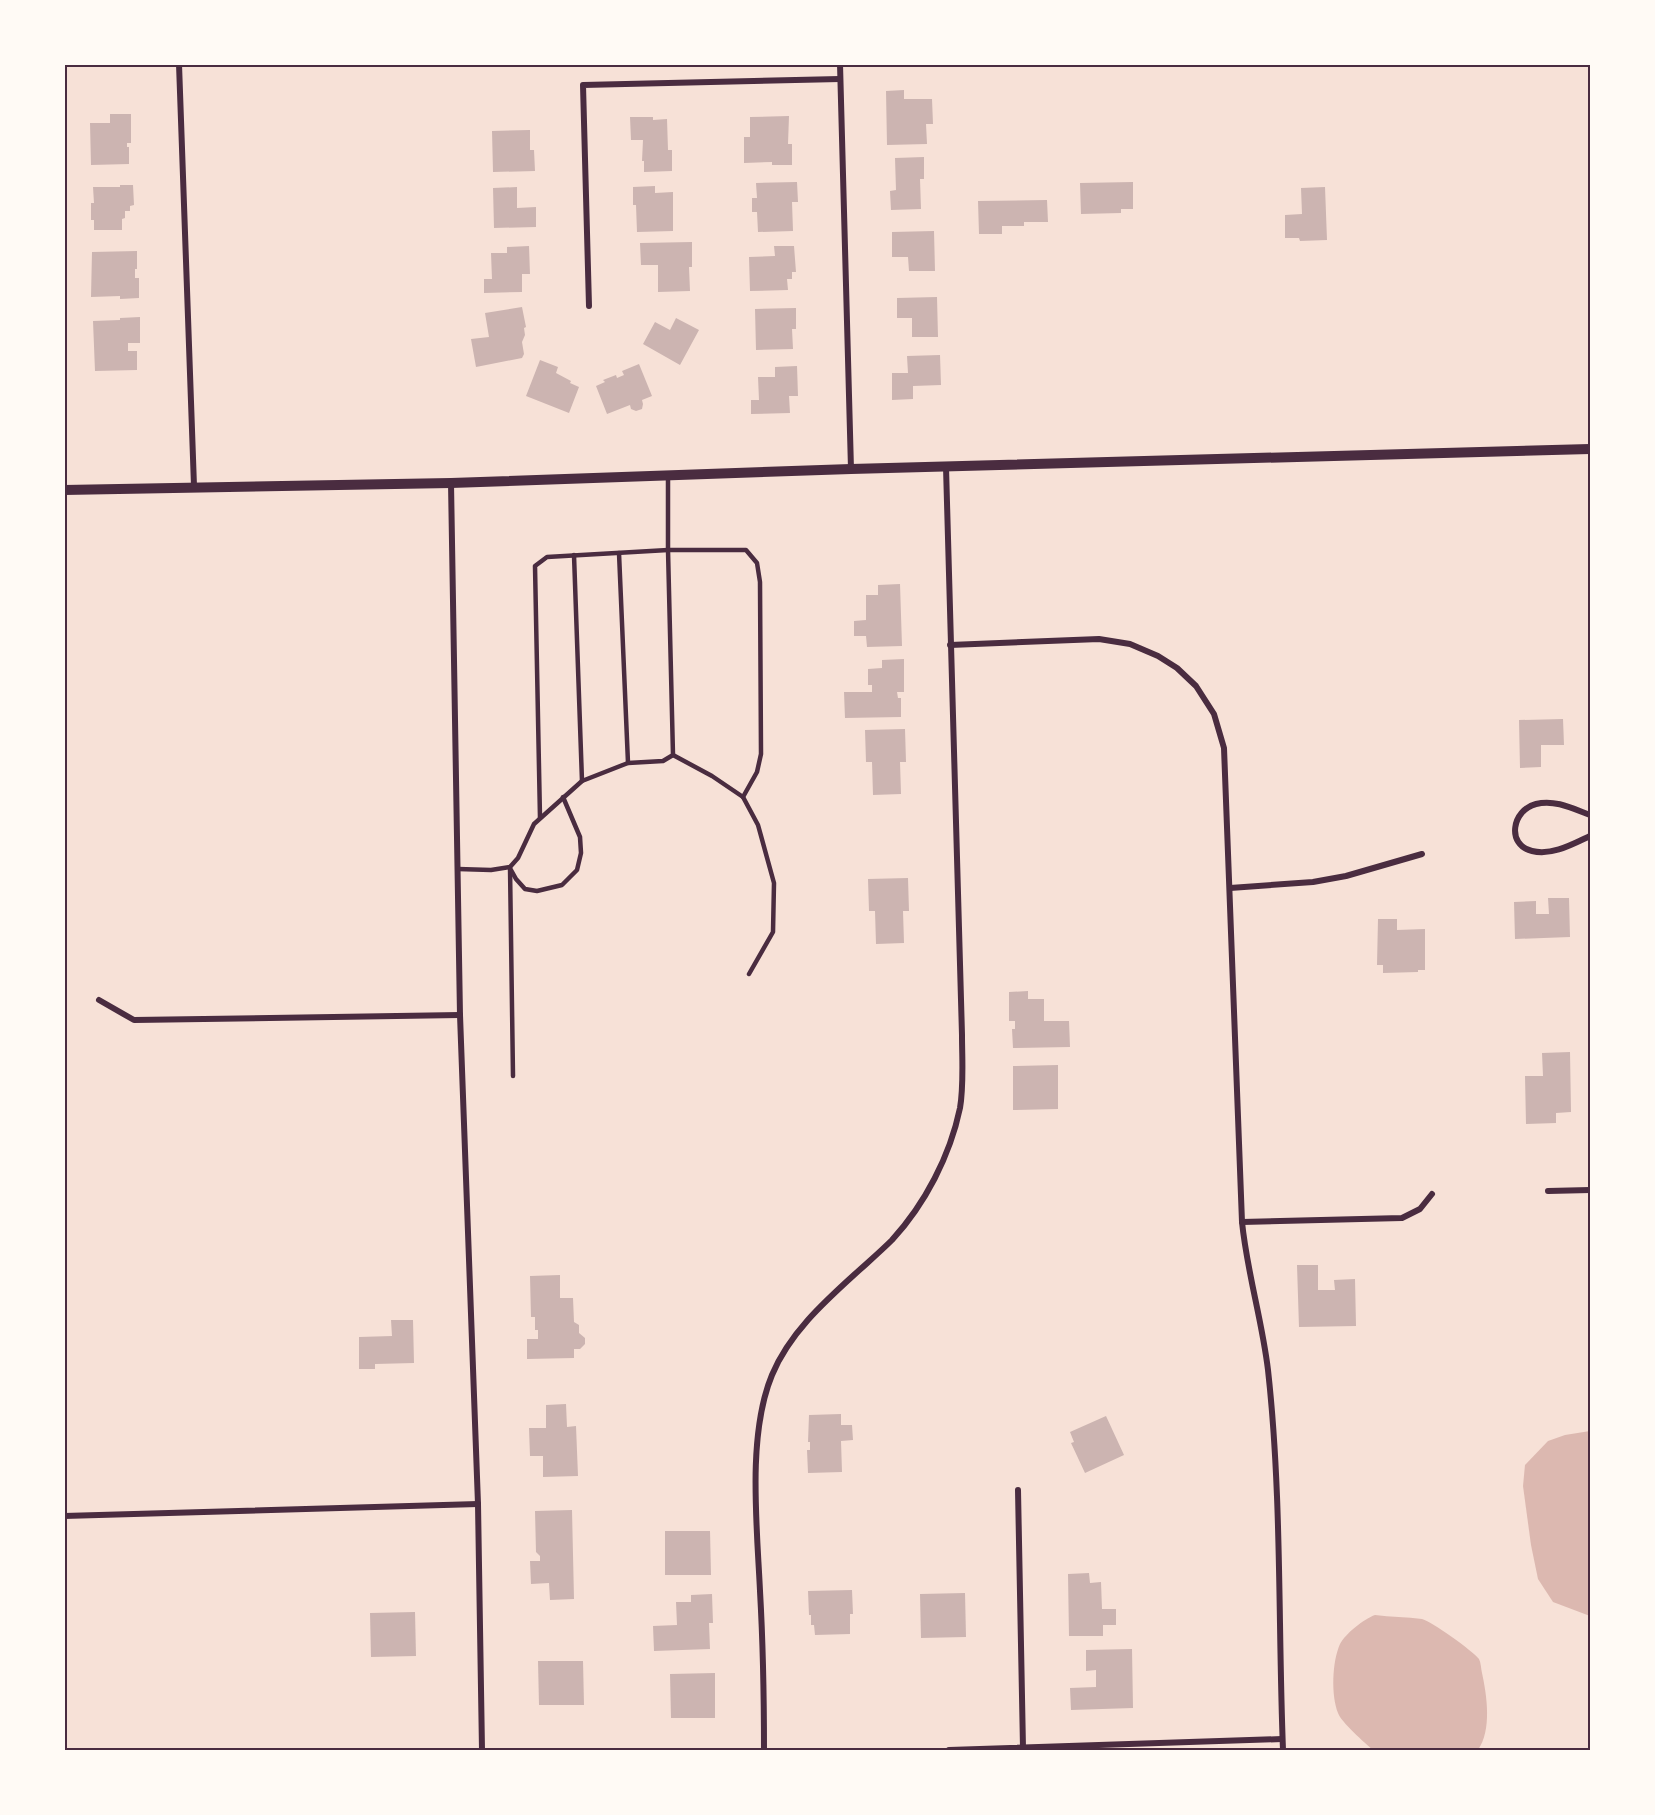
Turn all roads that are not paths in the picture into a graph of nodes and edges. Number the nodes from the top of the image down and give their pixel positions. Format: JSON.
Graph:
{"nodes":[{"id":1,"x":179,"y":64,"type":"edge"},
{"id":2,"x":840,"y":64,"type":"edge"},
{"id":3,"x":840,"y":79,"type":"junction"},
{"id":4,"x":589,"y":306,"type":"dead end"},
{"id":5,"x":1590,"y":449,"type":"edge"},
{"id":6,"x":946,"y":467,"type":"junction"},
{"id":7,"x":851,"y":469,"type":"junction"},
{"id":8,"x":668,"y":475,"type":"junction"},
{"id":9,"x":451,"y":483,"type":"junction"},
{"id":10,"x":194,"y":486,"type":"junction"},
{"id":11,"x":64,"y":490,"type":"edge"},
{"id":12,"x":668,"y":550,"type":"junction"},
{"id":13,"x":619,"y":553,"type":"junction"},
{"id":14,"x":574,"y":555,"type":"junction"},
{"id":15,"x":950,"y":645,"type":"junction"},
{"id":16,"x":674,"y":755,"type":"junction"},
{"id":17,"x":628,"y":763,"type":"junction"},
{"id":18,"x":582,"y":781,"type":"junction"},
{"id":19,"x":563,"y":797,"type":"junction"},
{"id":20,"x":743,"y":797,"type":"junction"},
{"id":21,"x":1590,"y":815,"type":"edge"},
{"id":22,"x":540,"y":818,"type":"junction"},
{"id":23,"x":1590,"y":836,"type":"edge"},
{"id":24,"x":1422,"y":854,"type":"dead end"},
{"id":25,"x":510,"y":867,"type":"junction"},
{"id":26,"x":458,"y":869,"type":"junction"},
{"id":27,"x":1230,"y":888,"type":"junction"},
{"id":28,"x":749,"y":974,"type":"dead end"},
{"id":29,"x":99,"y":1000,"type":"dead end"},
{"id":30,"x":460,"y":1015,"type":"junction"},
{"id":31,"x":513,"y":1076,"type":"dead end"},
{"id":32,"x":1590,"y":1190,"type":"edge"},
{"id":33,"x":1548,"y":1191,"type":"dead end"},
{"id":34,"x":1432,"y":1194,"type":"dead end"},
{"id":35,"x":1242,"y":1222,"type":"junction"},
{"id":36,"x":1018,"y":1490,"type":"dead end"},
{"id":37,"x":478,"y":1504,"type":"junction"},
{"id":38,"x":64,"y":1516,"type":"edge"},
{"id":39,"x":1282,"y":1739,"type":"junction"},
{"id":40,"x":1023,"y":1748,"type":"junction"},
{"id":41,"x":482,"y":1750,"type":"edge"},
{"id":42,"x":765,"y":1750,"type":"edge"},
{"id":43,"x":949,"y":1750,"type":"edge"},
{"id":44,"x":1282,"y":1750,"type":"edge"}],
"edges":[{"from":1,"to":10,"type":"street"},
{"from":2,"to":3,"type":"street"},
{"from":3,"to":4,"type":"street"},
{"from":3,"to":7,"type":"street"},
{"from":5,"to":6,"type":"street"},
{"from":6,"to":7,"type":"street"},
{"from":6,"to":15,"type":"street"},
{"from":7,"to":8,"type":"street"},
{"from":8,"to":9,"type":"street"},
{"from":8,"to":12,"type":"lane"},
{"from":9,"to":10,"type":"street"},
{"from":9,"to":26,"type":"street"},
{"from":10,"to":11,"type":"street"},
{"from":12,"to":13,"type":"lane"},
{"from":12,"to":16,"type":"lane"},
{"from":12,"to":20,"type":"lane"},
{"from":13,"to":14,"type":"lane"},
{"from":13,"to":17,"type":"lane"},
{"from":14,"to":18,"type":"lane"},
{"from":14,"to":22,"type":"lane"},
{"from":15,"to":27,"type":"street"},
{"from":15,"to":42,"type":"street"},
{"from":16,"to":17,"type":"lane"},
{"from":16,"to":20,"type":"lane"},
{"from":17,"to":18,"type":"lane"},
{"from":18,"to":19,"type":"lane"},
{"from":19,"to":22,"type":"lane"},
{"from":19,"to":25,"type":"lane"},
{"from":20,"to":28,"type":"lane"},
{"from":21,"to":23,"type":"street"},
{"from":22,"to":25,"type":"lane"},
{"from":24,"to":27,"type":"street"},
{"from":25,"to":26,"type":"lane"},
{"from":25,"to":31,"type":"lane"},
{"from":26,"to":30,"type":"street"},
{"from":27,"to":35,"type":"street"},
{"from":29,"to":30,"type":"street"},
{"from":30,"to":37,"type":"street"},
{"from":32,"to":33,"type":"street"},
{"from":34,"to":35,"type":"street"},
{"from":35,"to":39,"type":"street"},
{"from":36,"to":40,"type":"street"},
{"from":37,"to":38,"type":"street"},
{"from":37,"to":41,"type":"street"},
{"from":39,"to":40,"type":"street"},
{"from":39,"to":44,"type":"street"},
{"from":40,"to":43,"type":"street"}]}
